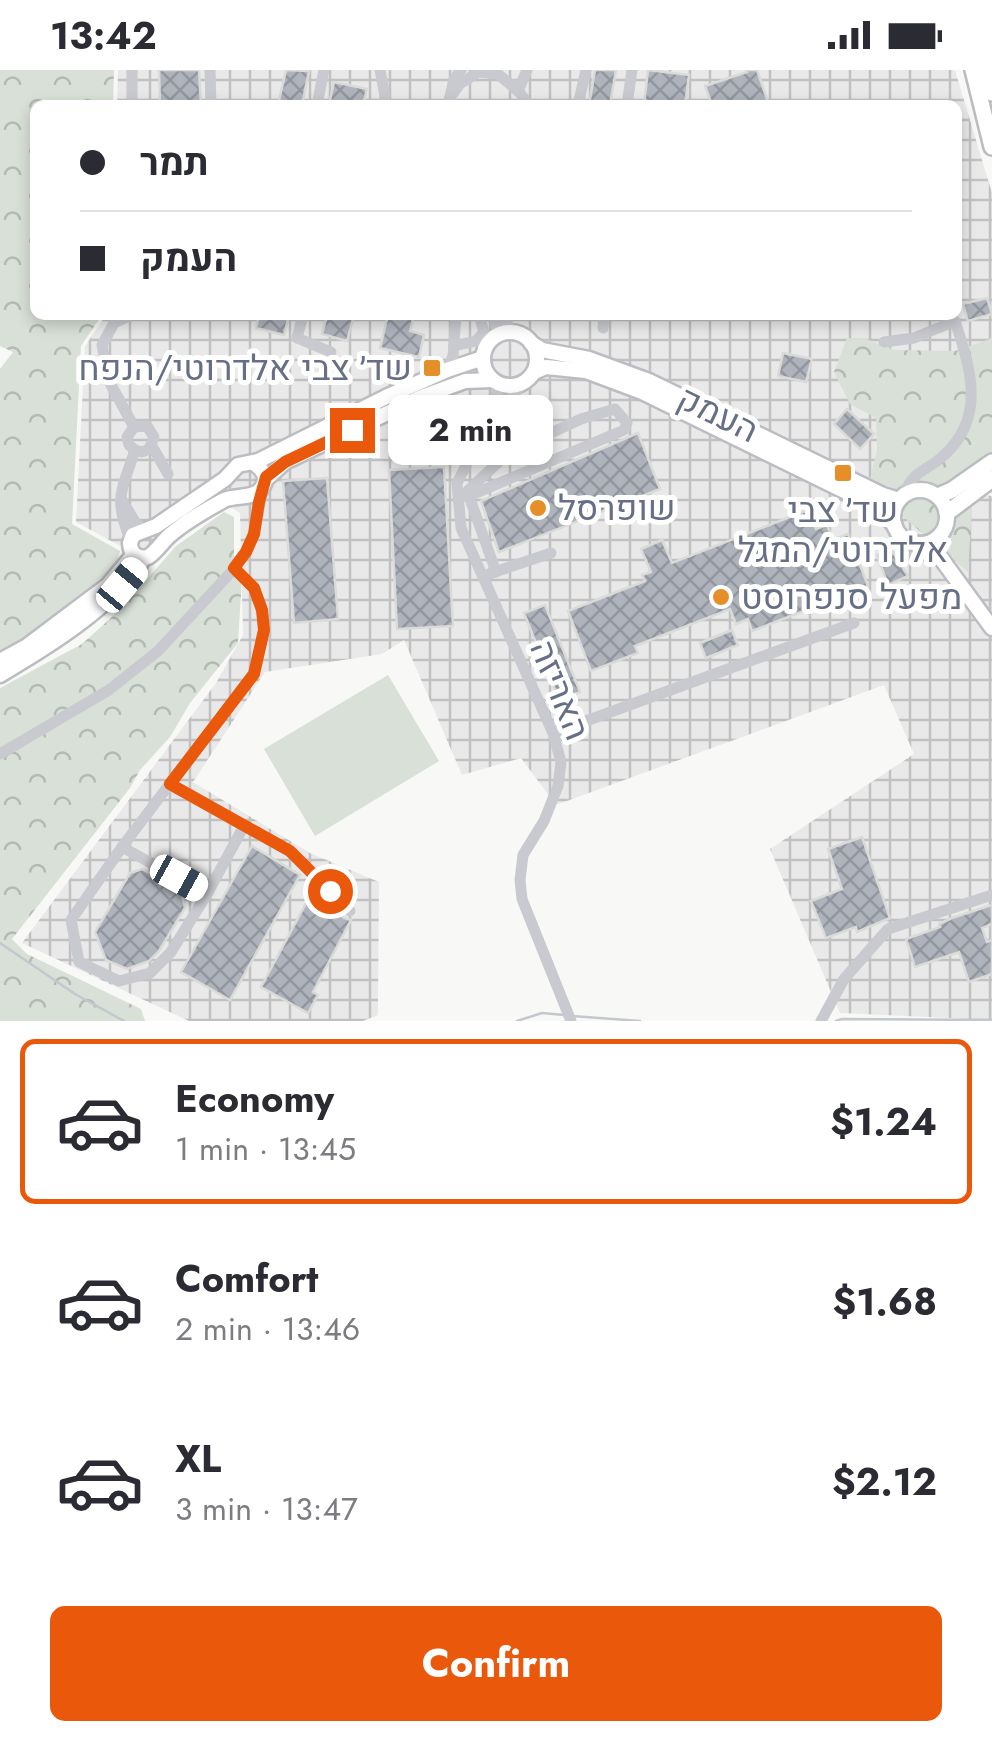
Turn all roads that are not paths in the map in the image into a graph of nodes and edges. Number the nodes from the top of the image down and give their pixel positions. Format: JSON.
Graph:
{"nodes":[{"id":1,"x":132,"y":70,"type":"edge"},
{"id":2,"x":210,"y":70,"type":"edge"},
{"id":3,"x":324,"y":70,"type":"edge"},
{"id":4,"x":380,"y":70,"type":"edge"},
{"id":5,"x":504,"y":70,"type":"edge"},
{"id":6,"x":528,"y":70,"type":"edge"},
{"id":7,"x":586,"y":70,"type":"edge"},
{"id":8,"x":632,"y":70,"type":"edge"},
{"id":9,"x":973,"y":70,"type":"edge"},
{"id":10,"x":986,"y":70,"type":"edge"},
{"id":11,"x":455,"y":73,"type":"edge"},
{"id":12,"x":518,"y":90,"type":"junction"},
{"id":13,"x":992,"y":93,"type":"edge"},
{"id":14,"x":132,"y":100,"type":"edge"},
{"id":15,"x":210,"y":100,"type":"edge"},
{"id":16,"x":318,"y":100,"type":"edge"},
{"id":17,"x":384,"y":100,"type":"edge"},
{"id":18,"x":450,"y":100,"type":"edge"},
{"id":19,"x":525,"y":100,"type":"edge"},
{"id":20,"x":579,"y":100,"type":"edge"},
{"id":21,"x":627,"y":100,"type":"edge"},
{"id":22,"x":992,"y":147,"type":"edge"},
{"id":23,"x":120,"y":320,"type":"edge"},
{"id":24,"x":301,"y":320,"type":"edge"},
{"id":25,"x":456,"y":320,"type":"edge"},
{"id":26,"x":480,"y":320,"type":"edge"},
{"id":27,"x":500,"y":320,"type":"edge"},
{"id":28,"x":505,"y":334,"type":"junction"},
{"id":29,"x":884,"y":342,"type":"dead end"},
{"id":30,"x":532,"y":343,"type":"junction"},
{"id":31,"x":454,"y":346,"type":"junction"},
{"id":32,"x":331,"y":352,"type":"dead end"},
{"id":33,"x":483,"y":358,"type":"junction"},
{"id":34,"x":447,"y":370,"type":"junction"},
{"id":35,"x":534,"y":372,"type":"junction"},
{"id":36,"x":495,"y":382,"type":"junction"},
{"id":37,"x":522,"y":384,"type":"junction"},
{"id":38,"x":134,"y":426,"type":"junction"},
{"id":39,"x":480,"y":438,"type":"junction"},
{"id":40,"x":152,"y":446,"type":"junction"},
{"id":41,"x":135,"y":450,"type":"junction"},
{"id":42,"x":992,"y":462,"type":"edge"},
{"id":43,"x":254,"y":463,"type":"junction"},
{"id":44,"x":921,"y":471,"type":"junction"},
{"id":45,"x":168,"y":474,"type":"dead end"},
{"id":46,"x":992,"y":479,"type":"edge"},
{"id":47,"x":264,"y":482,"type":"junction"},
{"id":48,"x":930,"y":493,"type":"junction"},
{"id":49,"x":244,"y":495,"type":"junction"},
{"id":50,"x":120,"y":496,"type":"junction"},
{"id":51,"x":464,"y":498,"type":"junction"},
{"id":52,"x":901,"y":498,"type":"junction"},
{"id":53,"x":947,"y":512,"type":"junction"},
{"id":54,"x":895,"y":526,"type":"junction"},
{"id":55,"x":145,"y":530,"type":"junction"},
{"id":56,"x":254,"y":534,"type":"junction"},
{"id":57,"x":940,"y":536,"type":"junction"},
{"id":58,"x":918,"y":544,"type":"junction"},
{"id":59,"x":136,"y":550,"type":"junction"},
{"id":60,"x":551,"y":554,"type":"dead end"},
{"id":61,"x":234,"y":568,"type":"junction"},
{"id":62,"x":496,"y":572,"type":"junction"},
{"id":63,"x":481,"y":577,"type":"junction"},
{"id":64,"x":964,"y":591,"type":"junction"},
{"id":65,"x":854,"y":623,"type":"dead end"},
{"id":66,"x":992,"y":628,"type":"edge"},
{"id":67,"x":0,"y":661,"type":"edge"},
{"id":68,"x":0,"y":675,"type":"edge"},
{"id":69,"x":553,"y":733,"type":"junction"},
{"id":70,"x":0,"y":754,"type":"edge"},
{"id":71,"x":170,"y":784,"type":"junction"},
{"id":72,"x":244,"y":826,"type":"junction"},
{"id":73,"x":122,"y":846,"type":"junction"},
{"id":74,"x":207,"y":894,"type":"junction"},
{"id":75,"x":992,"y":896,"type":"edge"},
{"id":76,"x":350,"y":911,"type":"dead end"},
{"id":77,"x":571,"y":1021,"type":"edge"},
{"id":78,"x":821,"y":1021,"type":"edge"}],
"edges":[{"from":1,"to":14,"type":"street"},
{"from":2,"to":15,"type":"street"},
{"from":3,"to":16,"type":"street"},
{"from":4,"to":17,"type":"street"},
{"from":5,"to":12,"type":"street"},
{"from":6,"to":12,"type":"street"},
{"from":7,"to":20,"type":"street"},
{"from":8,"to":21,"type":"street"},
{"from":9,"to":22,"type":"highway"},
{"from":10,"to":13,"type":"highway"},
{"from":11,"to":18,"type":"street"},
{"from":12,"to":18,"type":"street"},
{"from":12,"to":19,"type":"street"},
{"from":23,"to":38,"type":"street"},
{"from":24,"to":32,"type":"street"},
{"from":25,"to":31,"type":"street"},
{"from":26,"to":31,"type":"street"},
{"from":27,"to":28,"type":"street"},
{"from":28,"to":30,"type":"main road"},
{"from":28,"to":33,"type":"main road"},
{"from":29,"to":44,"type":"street"},
{"from":30,"to":35,"type":"main road"},
{"from":30,"to":52,"type":"main road","name":"העמק"},
{"from":31,"to":34,"type":"street"},
{"from":33,"to":34,"type":"main road"},
{"from":33,"to":36,"type":"main road"},
{"from":34,"to":43,"type":"main road"},
{"from":35,"to":37,"type":"main road"},
{"from":35,"to":54,"type":"main road","name":"העמק"},
{"from":36,"to":37,"type":"main road"},
{"from":36,"to":39,"type":"street","name":"האריזה"},
{"from":36,"to":47,"type":"main road"},
{"from":37,"to":39,"type":"street","name":"האריזה"},
{"from":38,"to":40,"type":"street"},
{"from":38,"to":41,"type":"street"},
{"from":39,"to":51,"type":"street","name":"האריזה"},
{"from":40,"to":41,"type":"street"},
{"from":40,"to":45,"type":"street"},
{"from":41,"to":50,"type":"street"},
{"from":42,"to":48,"type":"highway"},
{"from":43,"to":47,"type":"main road"},
{"from":43,"to":55,"type":"main road"},
{"from":44,"to":48,"type":"street"},
{"from":44,"to":52,"type":"street"},
{"from":46,"to":53,"type":"highway"},
{"from":47,"to":49,"type":"main road"},
{"from":47,"to":56,"type":"street"},
{"from":48,"to":52,"type":"main road"},
{"from":48,"to":53,"type":"main road"},
{"from":49,"to":56,"type":"street"},
{"from":49,"to":59,"type":"main road"},
{"from":50,"to":55,"type":"street"},
{"from":50,"to":59,"type":"street"},
{"from":51,"to":51,"type":"street"},
{"from":51,"to":62,"type":"street"},
{"from":51,"to":63,"type":"street","name":"האריזה"},
{"from":52,"to":54,"type":"main road"},
{"from":53,"to":57,"type":"main road"},
{"from":54,"to":58,"type":"main road"},
{"from":55,"to":59,"type":"main road"},
{"from":56,"to":61,"type":"street"},
{"from":57,"to":58,"type":"main road"},
{"from":57,"to":64,"type":"main road"},
{"from":58,"to":64,"type":"main road"},
{"from":59,"to":67,"type":"main road"},
{"from":59,"to":68,"type":"main road"},
{"from":60,"to":62,"type":"street"},
{"from":61,"to":70,"type":"street"},
{"from":61,"to":71,"type":"street"},
{"from":62,"to":63,"type":"street"},
{"from":63,"to":69,"type":"street","name":"האריזה"},
{"from":64,"to":66,"type":"main road"},
{"from":65,"to":69,"type":"street"},
{"from":69,"to":77,"type":"street","name":"האריזה"},
{"from":71,"to":72,"type":"street"},
{"from":71,"to":73,"type":"street"},
{"from":72,"to":74,"type":"street"},
{"from":72,"to":76,"type":"street"},
{"from":73,"to":74,"type":"street"},
{"from":73,"to":74,"type":"street"},
{"from":75,"to":78,"type":"street"}]}
